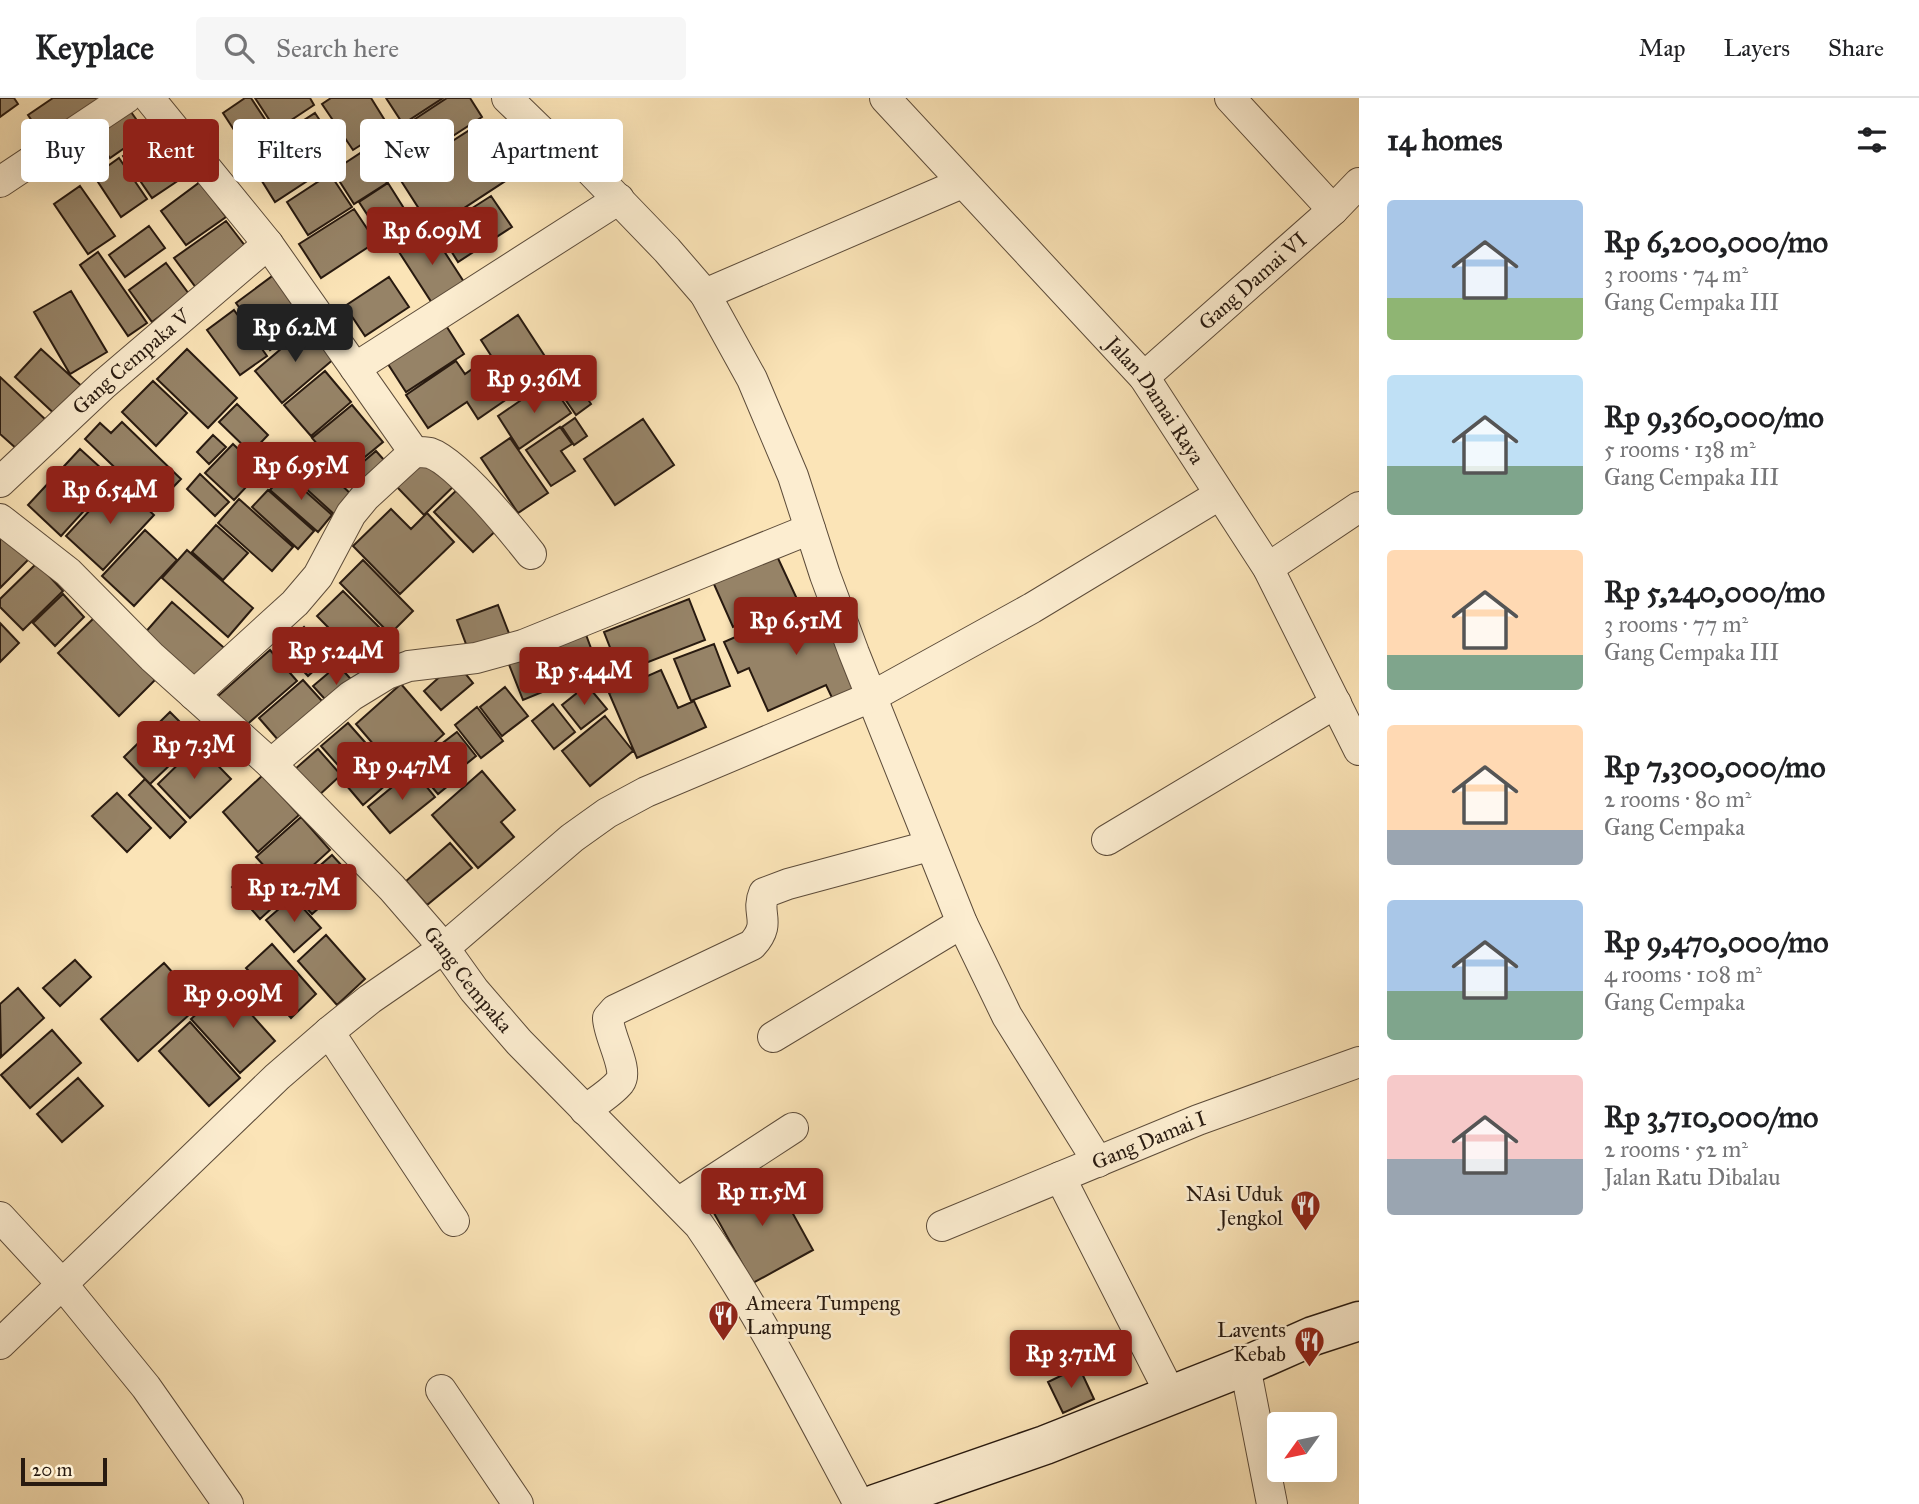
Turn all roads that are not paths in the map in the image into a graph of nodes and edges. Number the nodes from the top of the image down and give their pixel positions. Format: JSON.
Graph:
{"nodes":[{"id":1,"x":126,"y":98,"type":"edge"},
{"id":2,"x":508,"y":98,"type":"edge"},
{"id":3,"x":885,"y":98,"type":"edge"},
{"id":4,"x":1230,"y":98,"type":"edge"},
{"id":5,"x":164,"y":102,"type":"edge"},
{"id":6,"x":0,"y":182,"type":"edge"},
{"id":7,"x":962,"y":183,"type":"junction"},
{"id":8,"x":1359,"y":183,"type":"edge"},
{"id":9,"x":619,"y":199,"type":"junction"},
{"id":10,"x":1332,"y":210,"type":"junction"},
{"id":11,"x":268,"y":244,"type":"junction"},
{"id":12,"x":705,"y":294,"type":"junction"},
{"id":13,"x":355,"y":368,"type":"junction"},
{"id":14,"x":1144,"y":377,"type":"junction"},
{"id":15,"x":414,"y":452,"type":"junction"},
{"id":16,"x":0,"y":482,"type":"edge"},
{"id":17,"x":1219,"y":495,"type":"junction"},
{"id":18,"x":1359,"y":507,"type":"edge"},
{"id":19,"x":0,"y":519,"type":"edge"},
{"id":20,"x":810,"y":529,"type":"junction"},
{"id":21,"x":531,"y":554,"type":"dead end"},
{"id":22,"x":1268,"y":568,"type":"junction"},
{"id":23,"x":194,"y":695,"type":"junction"},
{"id":24,"x":871,"y":697,"type":"junction"},
{"id":25,"x":1336,"y":703,"type":"junction"},
{"id":26,"x":1359,"y":750,"type":"edge"},
{"id":27,"x":271,"y":764,"type":"junction"},
{"id":28,"x":1107,"y":840,"type":"dead end"},
{"id":29,"x":929,"y":846,"type":"junction"},
{"id":30,"x":962,"y":923,"type":"junction"},
{"id":31,"x":444,"y":948,"type":"junction"},
{"id":32,"x":329,"y":1032,"type":"junction"},
{"id":33,"x":773,"y":1037,"type":"dead end"},
{"id":34,"x":1359,"y":1062,"type":"edge"},
{"id":35,"x":585,"y":1110,"type":"junction"},
{"id":36,"x":793,"y":1128,"type":"dead end"},
{"id":37,"x":1098,"y":1162,"type":"junction"},
{"id":38,"x":1060,"y":1177,"type":"junction"},
{"id":39,"x":678,"y":1203,"type":"junction"},
{"id":40,"x":0,"y":1217,"type":"edge"},
{"id":41,"x":453,"y":1221,"type":"dead end"},
{"id":42,"x":942,"y":1226,"type":"dead end"},
{"id":43,"x":64,"y":1285,"type":"junction"},
{"id":44,"x":1359,"y":1294,"type":"edge"},
{"id":45,"x":1359,"y":1321,"type":"edge"},
{"id":46,"x":1359,"y":1340,"type":"edge"},
{"id":47,"x":0,"y":1344,"type":"edge"},
{"id":48,"x":1258,"y":1360,"type":"junction"},
{"id":49,"x":441,"y":1390,"type":"dead end"},
{"id":50,"x":1171,"y":1395,"type":"junction"},
{"id":51,"x":228,"y":1504,"type":"edge"},
{"id":52,"x":518,"y":1504,"type":"edge"},
{"id":53,"x":859,"y":1504,"type":"edge"},
{"id":54,"x":875,"y":1504,"type":"edge"},
{"id":55,"x":1272,"y":1504,"type":"edge"}],
"edges":[{"from":1,"to":6,"type":"street"},
{"from":2,"to":9,"type":"street"},
{"from":3,"to":7,"type":"street","name":"Jalan Damai Raya"},
{"from":4,"to":10,"type":"street"},
{"from":5,"to":11,"type":"street"},
{"from":7,"to":12,"type":"street"},
{"from":7,"to":14,"type":"street","name":"Jalan Damai Raya"},
{"from":8,"to":10,"type":"street","name":"Gang Damai VI"},
{"from":9,"to":12,"type":"street"},
{"from":9,"to":13,"type":"street"},
{"from":10,"to":14,"type":"street","name":"Gang Damai VI"},
{"from":11,"to":13,"type":"street"},
{"from":11,"to":16,"type":"street","name":"Gang Cempaka V"},
{"from":12,"to":20,"type":"street"},
{"from":13,"to":15,"type":"street"},
{"from":14,"to":17,"type":"street","name":"Jalan Damai Raya"},
{"from":15,"to":21,"type":"street"},
{"from":15,"to":23,"type":"street"},
{"from":17,"to":22,"type":"street","name":"Jalan Damai Raya"},
{"from":17,"to":24,"type":"street"},
{"from":18,"to":22,"type":"street"},
{"from":19,"to":23,"type":"street","name":"Gang Cempaka"},
{"from":20,"to":24,"type":"street"},
{"from":20,"to":27,"type":"street"},
{"from":22,"to":25,"type":"street","name":"Jalan Damai Raya"},
{"from":23,"to":27,"type":"street","name":"Gang Cempaka"},
{"from":24,"to":29,"type":"street"},
{"from":24,"to":31,"type":"street"},
{"from":25,"to":26,"type":"street","name":"Jalan Damai Raya"},
{"from":25,"to":28,"type":"street"},
{"from":27,"to":31,"type":"street","name":"Gang Cempaka"},
{"from":29,"to":30,"type":"street"},
{"from":29,"to":35,"type":"street"},
{"from":30,"to":33,"type":"street"},
{"from":30,"to":37,"type":"street"},
{"from":31,"to":32,"type":"street"},
{"from":31,"to":35,"type":"street","name":"Gang Cempaka"},
{"from":32,"to":41,"type":"street"},
{"from":32,"to":43,"type":"street"},
{"from":34,"to":37,"type":"street","name":"Gang Damai I"},
{"from":35,"to":39,"type":"street","name":"Gang Cempaka"},
{"from":36,"to":39,"type":"street"},
{"from":37,"to":38,"type":"street","name":"Gang Damai I"},
{"from":38,"to":42,"type":"street","name":"Gang Damai I"},
{"from":38,"to":50,"type":"street"},
{"from":39,"to":53,"type":"street","name":"Gang Cempaka"},
{"from":40,"to":43,"type":"street"},
{"from":43,"to":47,"type":"street"},
{"from":43,"to":51,"type":"street"},
{"from":44,"to":48,"type":"main road"},
{"from":45,"to":48,"type":"main road"},
{"from":46,"to":48,"type":"main road"},
{"from":48,"to":50,"type":"main road"},
{"from":48,"to":55,"type":"street"},
{"from":49,"to":52,"type":"street"},
{"from":50,"to":54,"type":"main road"}]}
